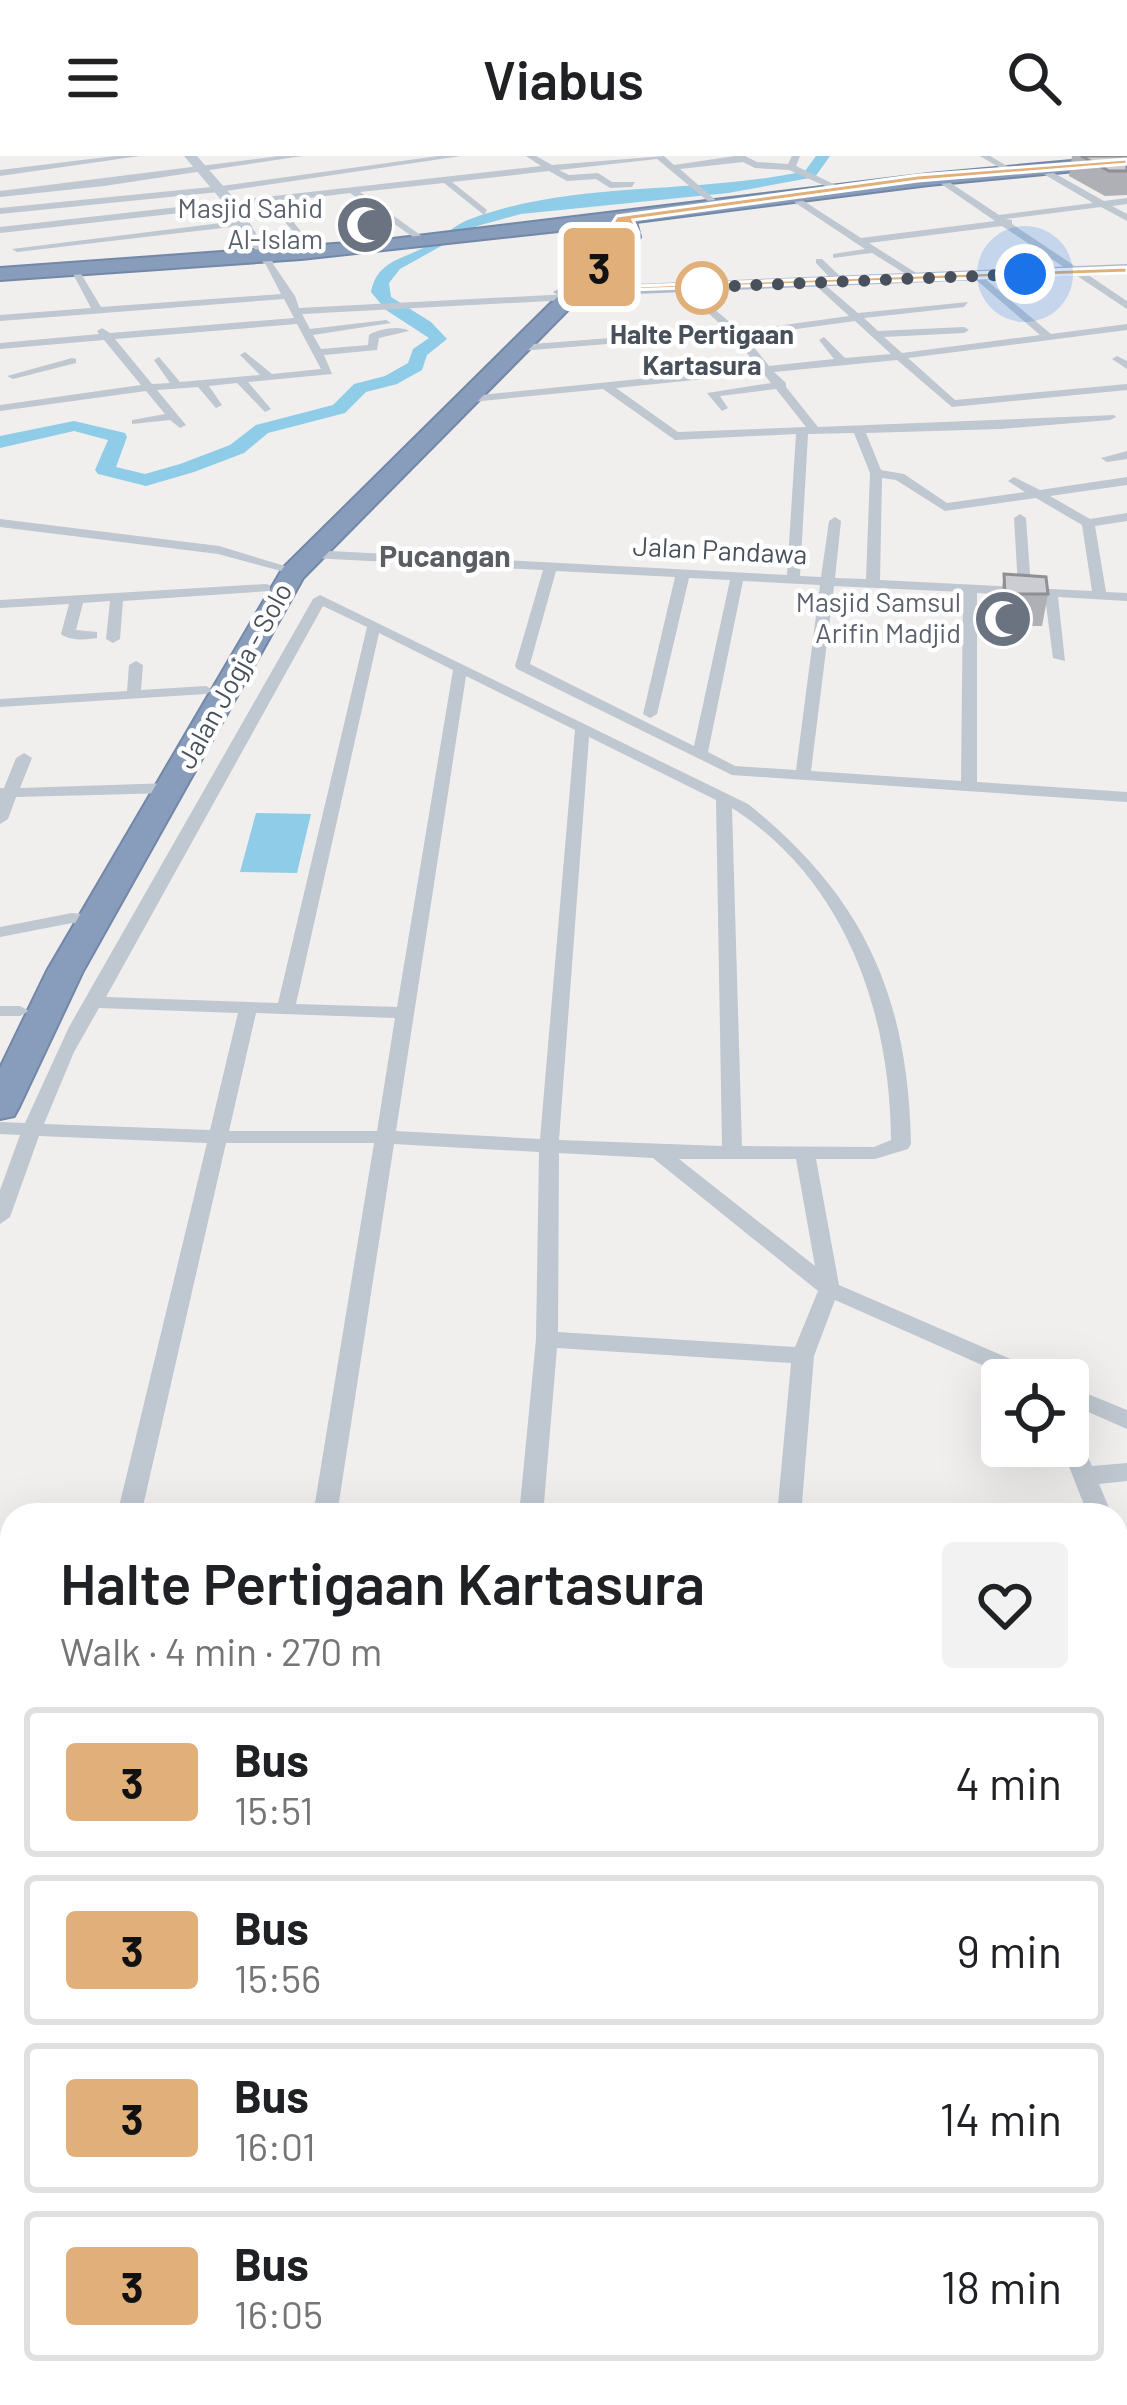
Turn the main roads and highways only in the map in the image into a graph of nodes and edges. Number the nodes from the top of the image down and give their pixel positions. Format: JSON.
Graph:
{"nodes":[{"id":1,"x":1079,"y":160,"type":"edge"},
{"id":2,"x":1127,"y":163,"type":"edge"},
{"id":3,"x":1042,"y":165,"type":"edge"},
{"id":4,"x":615,"y":225,"type":"junction"},
{"id":5,"x":437,"y":241,"type":"junction"},
{"id":6,"x":268,"y":259,"type":"junction"},
{"id":7,"x":1127,"y":269,"type":"edge"},
{"id":8,"x":0,"y":276,"type":"edge"},
{"id":9,"x":560,"y":300,"type":"junction"},
{"id":10,"x":385,"y":476,"type":"junction"},
{"id":11,"x":275,"y":583,"type":"junction"},
{"id":12,"x":160,"y":788,"type":"junction"},
{"id":13,"x":84,"y":919,"type":"junction"},
{"id":14,"x":10,"y":1011,"type":"edge"},
{"id":15,"x":0,"y":1055,"type":"edge"},
{"id":16,"x":1,"y":1126,"type":"edge"}],
"edges":[{"from":1,"to":2,"type":"highway"},
{"from":1,"to":3,"type":"highway"},
{"from":2,"to":3,"type":"highway"},
{"from":3,"to":4,"type":"highway"},
{"from":3,"to":4,"type":"highway"},
{"from":4,"to":5,"type":"highway"},
{"from":4,"to":9,"type":"highway"},
{"from":5,"to":6,"type":"highway"},
{"from":5,"to":6,"type":"highway"},
{"from":6,"to":8,"type":"highway"},
{"from":6,"to":8,"type":"highway"},
{"from":7,"to":9,"type":"main road"},
{"from":9,"to":10,"type":"highway","name":"Jalan Jogja - Solo"},
{"from":9,"to":10,"type":"highway","name":"Jalan Jogja - Solo"},
{"from":10,"to":11,"type":"highway","name":"Jalan Jogja - Solo"},
{"from":10,"to":11,"type":"highway","name":"Jalan Jogja - Solo"},
{"from":11,"to":12,"type":"highway","name":"Jalan Jogja - Solo"},
{"from":11,"to":12,"type":"highway","name":"Jalan Jogja - Solo"},
{"from":12,"to":13,"type":"highway","name":"Jalan Jogja - Solo"},
{"from":13,"to":14,"type":"highway","name":"Jalan Jogja - Solo"},
{"from":13,"to":16,"type":"highway","name":"Jalan Jogja - Solo"},
{"from":14,"to":15,"type":"highway","name":"Jalan Jogja - Solo"}]}
